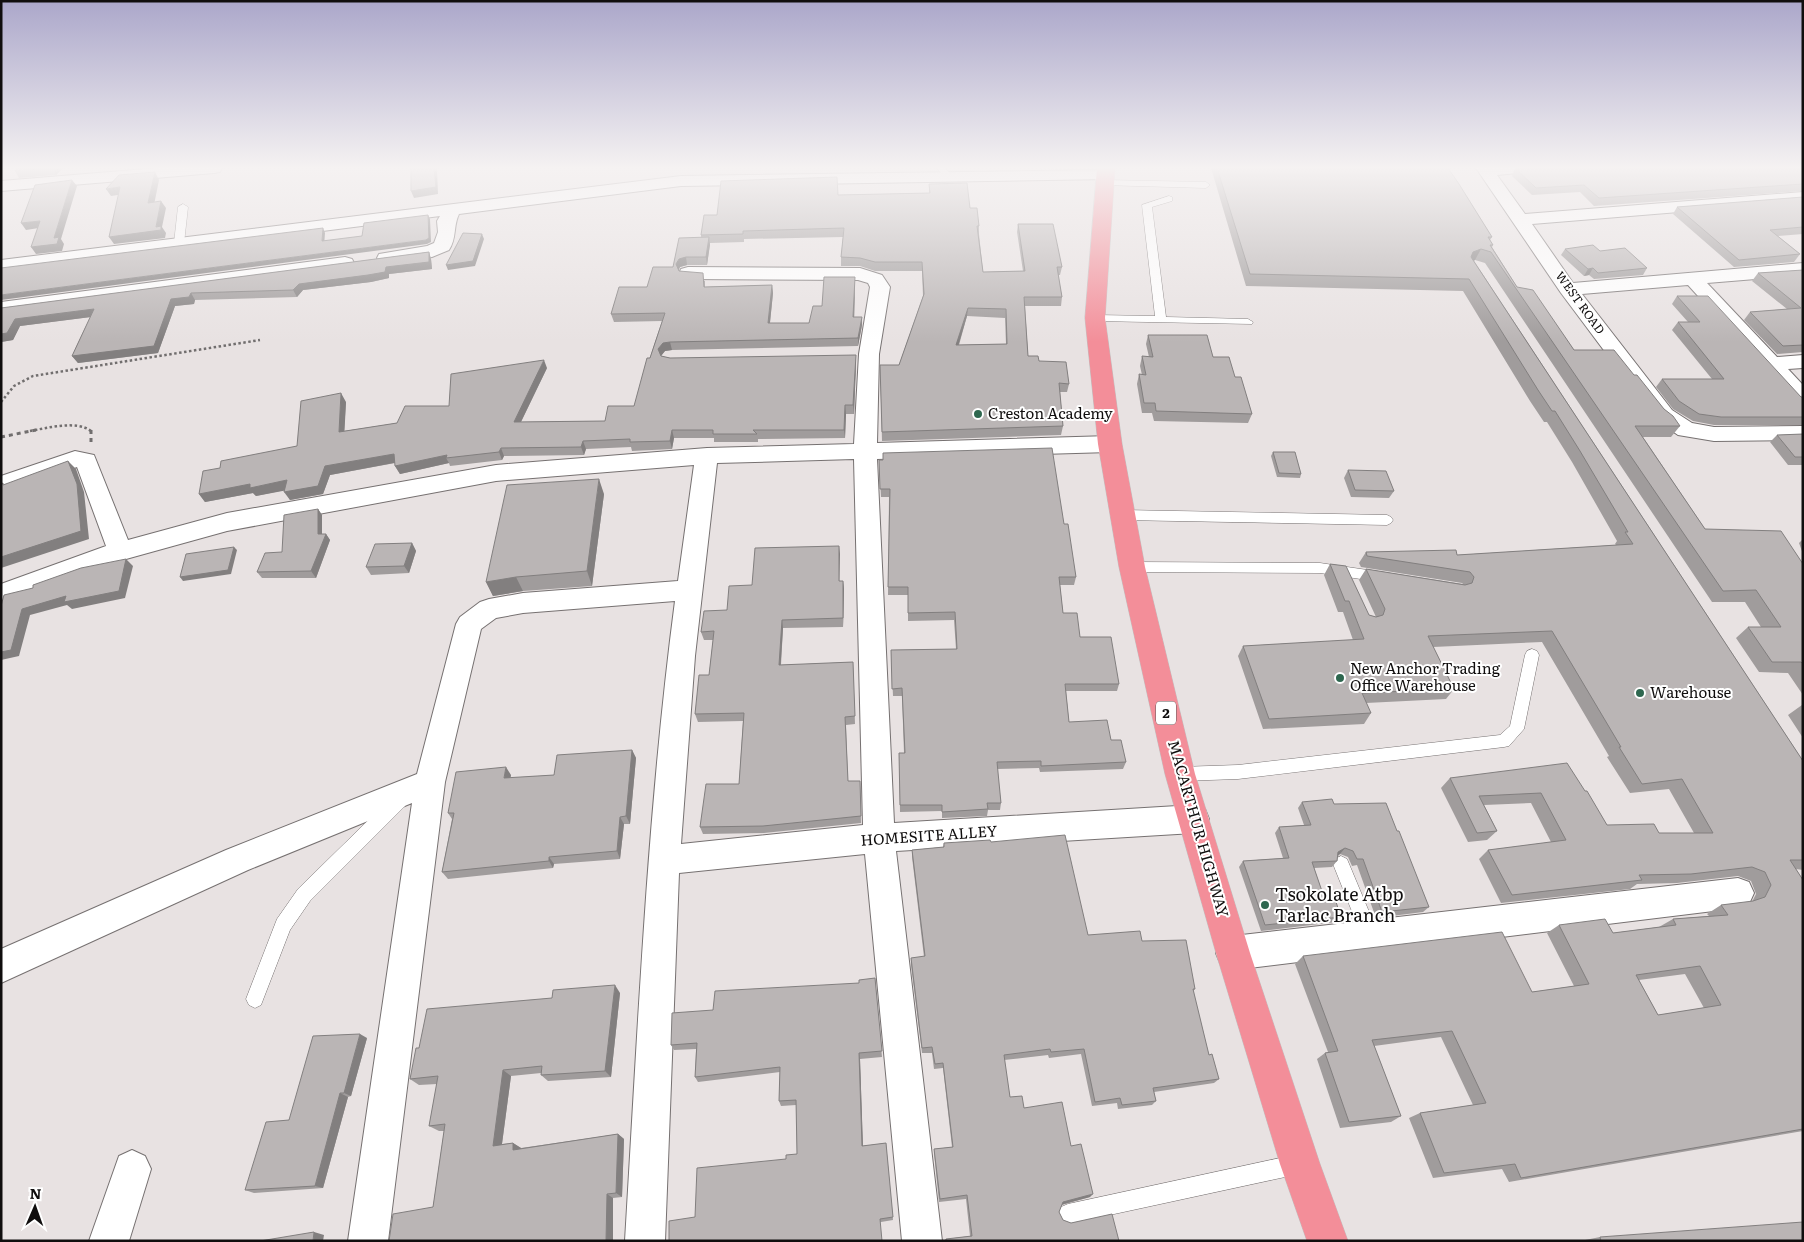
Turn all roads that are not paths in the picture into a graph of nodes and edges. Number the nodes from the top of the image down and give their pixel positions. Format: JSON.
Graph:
{"nodes":[{"id":1,"x":181,"y":226,"type":"edge"},
{"id":2,"x":312,"y":226,"type":"edge"},
{"id":3,"x":446,"y":226,"type":"edge"},
{"id":4,"x":456,"y":226,"type":"edge"},
{"id":5,"x":1101,"y":226,"type":"edge"},
{"id":6,"x":1150,"y":226,"type":"edge"},
{"id":7,"x":1524,"y":226,"type":"edge"},
{"id":8,"x":447,"y":232,"type":"junction"},
{"id":9,"x":179,"y":243,"type":"junction"},
{"id":10,"x":1,"y":266,"type":"edge"},
{"id":11,"x":1803,"y":269,"type":"edge"},
{"id":12,"x":688,"y":273,"type":"edge"},
{"id":13,"x":1693,"y":279,"type":"junction"},
{"id":14,"x":1568,"y":289,"type":"junction"},
{"id":15,"x":1,"y":308,"type":"edge"},
{"id":16,"x":1095,"y":318,"type":"junction"},
{"id":17,"x":1161,"y":320,"type":"junction"},
{"id":18,"x":1248,"y":322,"type":"dead end"},
{"id":19,"x":1803,"y":361,"type":"edge"},
{"id":20,"x":1772,"y":364,"type":"junction"},
{"id":21,"x":1803,"y":398,"type":"edge"},
{"id":22,"x":1803,"y":433,"type":"edge"},
{"id":23,"x":1110,"y":444,"type":"junction"},
{"id":24,"x":865,"y":452,"type":"junction"},
{"id":25,"x":707,"y":456,"type":"junction"},
{"id":26,"x":1,"y":485,"type":"edge"},
{"id":27,"x":1122,"y":515,"type":"junction"},
{"id":28,"x":1387,"y":520,"type":"dead end"},
{"id":29,"x":120,"y":551,"type":"junction"},
{"id":30,"x":1132,"y":567,"type":"junction"},
{"id":31,"x":1346,"y":572,"type":"junction"},
{"id":32,"x":1392,"y":579,"type":"edge"},
{"id":33,"x":1353,"y":588,"type":"edge"},
{"id":34,"x":689,"y":590,"type":"junction"},
{"id":35,"x":1,"y":594,"type":"edge"},
{"id":36,"x":1532,"y":656,"type":"dead end"},
{"id":37,"x":1180,"y":774,"type":"junction"},
{"id":38,"x":419,"y":787,"type":"junction"},
{"id":39,"x":1194,"y":819,"type":"junction"},
{"id":40,"x":879,"y":838,"type":"junction"},
{"id":41,"x":665,"y":860,"type":"junction"},
{"id":42,"x":1341,"y":864,"type":"edge"},
{"id":43,"x":1738,"y":893,"type":"dead end"},
{"id":44,"x":1371,"y":938,"type":"junction"},
{"id":45,"x":1233,"y":953,"type":"junction"},
{"id":46,"x":1,"y":966,"type":"edge"},
{"id":47,"x":255,"y":999,"type":"dead end"},
{"id":48,"x":1300,"y":1164,"type":"junction"},
{"id":49,"x":132,"y":1169,"type":"dead end"},
{"id":50,"x":1068,"y":1214,"type":"edge"},
{"id":51,"x":109,"y":1241,"type":"edge"},
{"id":52,"x":368,"y":1241,"type":"edge"},
{"id":53,"x":645,"y":1241,"type":"edge"},
{"id":54,"x":922,"y":1241,"type":"edge"},
{"id":55,"x":1328,"y":1241,"type":"edge"}],
"edges":[{"from":1,"to":9,"type":"lane"},
{"from":2,"to":9,"type":"street"},
{"from":3,"to":8,"type":"street"},
{"from":4,"to":8,"type":"street"},
{"from":5,"to":16,"type":"highway","name":"MACARTHUR HIGHWAY","number":"2"},
{"from":6,"to":17,"type":"lane"},
{"from":7,"to":14,"type":"street","name":"WEST ROAD"},
{"from":8,"to":15,"type":"street"},
{"from":9,"to":10,"type":"street"},
{"from":11,"to":13,"type":"street"},
{"from":12,"to":24,"type":"street"},
{"from":13,"to":14,"type":"street"},
{"from":13,"to":20,"type":"street"},
{"from":14,"to":22,"type":"street","name":"WEST ROAD"},
{"from":16,"to":17,"type":"lane"},
{"from":16,"to":23,"type":"highway","name":"MACARTHUR HIGHWAY","number":"2"},
{"from":17,"to":18,"type":"lane"},
{"from":19,"to":20,"type":"street"},
{"from":20,"to":21,"type":"street"},
{"from":23,"to":24,"type":"street"},
{"from":23,"to":27,"type":"highway","name":"MACARTHUR HIGHWAY","number":"2"},
{"from":24,"to":25,"type":"street"},
{"from":24,"to":40,"type":"street"},
{"from":25,"to":29,"type":"street"},
{"from":25,"to":34,"type":"street"},
{"from":26,"to":29,"type":"street"},
{"from":27,"to":28,"type":"lane"},
{"from":27,"to":30,"type":"highway","name":"MACARTHUR HIGHWAY","number":"2"},
{"from":29,"to":35,"type":"street"},
{"from":30,"to":31,"type":"lane"},
{"from":30,"to":37,"type":"highway","name":"MACARTHUR HIGHWAY","number":"2"},
{"from":31,"to":32,"type":"lane"},
{"from":31,"to":33,"type":"lane"},
{"from":34,"to":38,"type":"street"},
{"from":34,"to":41,"type":"street"},
{"from":36,"to":37,"type":"lane"},
{"from":37,"to":39,"type":"highway","name":"MACARTHUR HIGHWAY","number":"2"},
{"from":38,"to":46,"type":"street"},
{"from":38,"to":47,"type":"lane"},
{"from":38,"to":52,"type":"street"},
{"from":39,"to":40,"type":"street","name":"HOMESITE ALLEY"},
{"from":39,"to":45,"type":"highway","name":"MACARTHUR HIGHWAY","number":"2"},
{"from":40,"to":41,"type":"street","name":"HOMESITE ALLEY"},
{"from":40,"to":54,"type":"street"},
{"from":41,"to":53,"type":"street"},
{"from":42,"to":44,"type":"lane"},
{"from":43,"to":44,"type":"street"},
{"from":44,"to":45,"type":"street"},
{"from":45,"to":48,"type":"highway","name":"MACARTHUR HIGHWAY","number":"2"},
{"from":48,"to":50,"type":"lane"},
{"from":48,"to":55,"type":"highway","name":"MACARTHUR HIGHWAY","number":"2"},
{"from":49,"to":51,"type":"street"}]}
